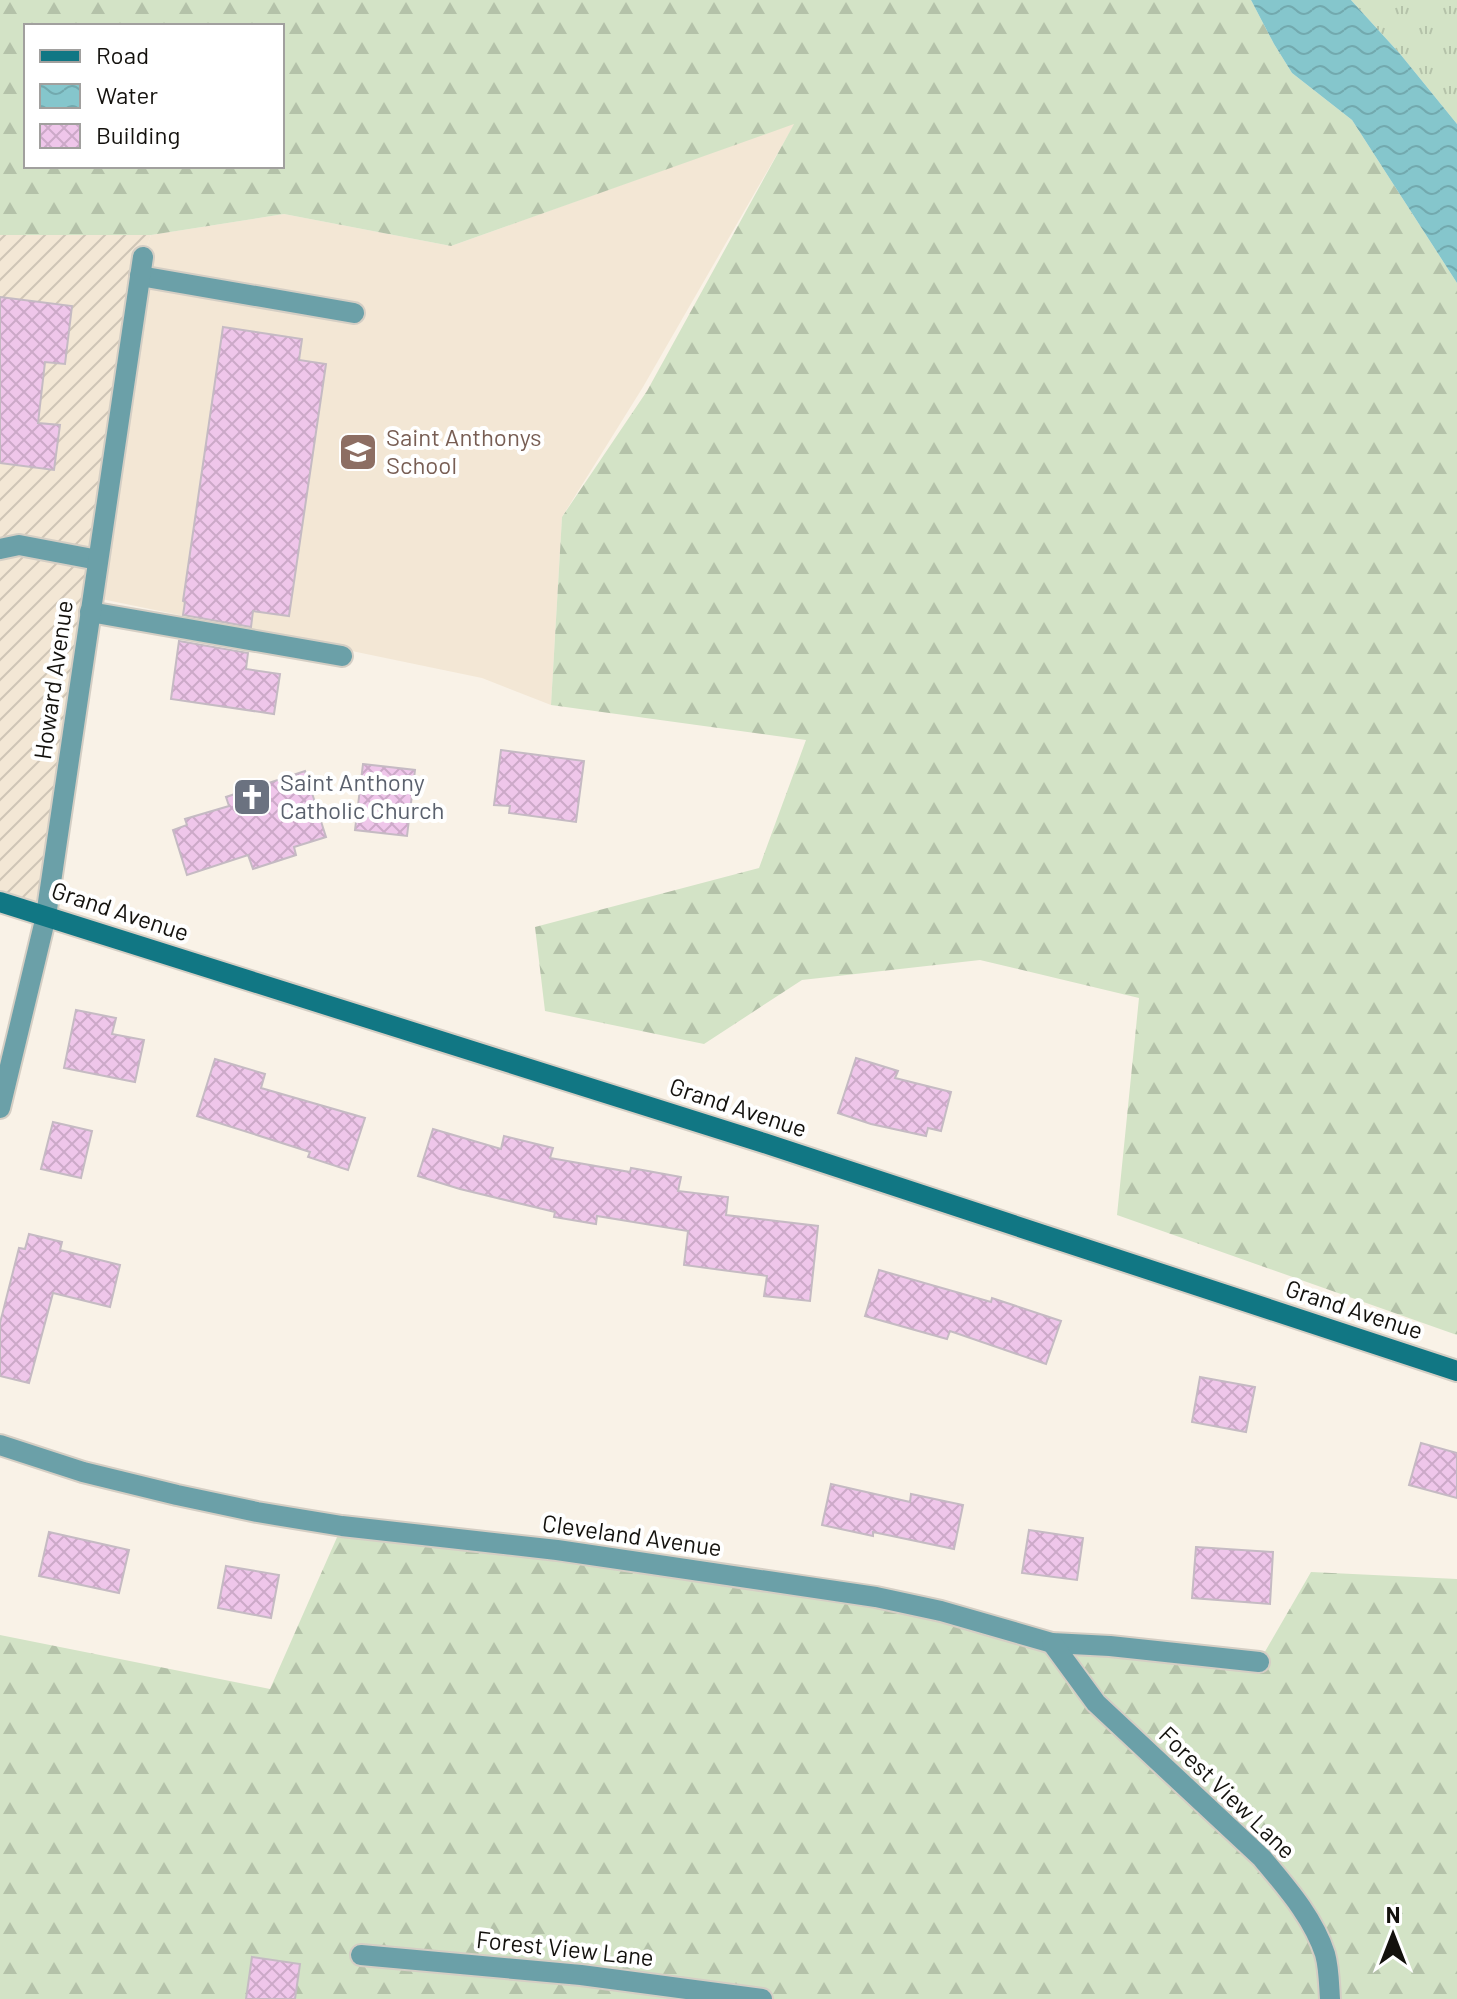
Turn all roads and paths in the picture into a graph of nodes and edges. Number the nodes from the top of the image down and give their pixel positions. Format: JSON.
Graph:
{"nodes":[{"id":1,"x":354,"y":313,"type":"dead end"},
{"id":2,"x":0,"y":549,"type":"edge"},
{"id":3,"x":98,"y":560,"type":"junction"},
{"id":4,"x":90,"y":612,"type":"junction"},
{"id":5,"x":342,"y":656,"type":"dead end"},
{"id":6,"x":0,"y":902,"type":"edge"},
{"id":7,"x":46,"y":916,"type":"junction"},
{"id":8,"x":0,"y":1108,"type":"edge"},
{"id":9,"x":1457,"y":1371,"type":"edge"},
{"id":10,"x":0,"y":1445,"type":"edge"},
{"id":11,"x":1052,"y":1643,"type":"junction"},
{"id":12,"x":1259,"y":1662,"type":"dead end"},
{"id":13,"x":361,"y":1955,"type":"dead end"},
{"id":14,"x":762,"y":1999,"type":"edge"},
{"id":15,"x":1330,"y":1999,"type":"edge"}],
"edges":[{"from":1,"to":3,"type":"street","name":"Howard Avenue"},
{"from":2,"to":3,"type":"street"},
{"from":3,"to":4,"type":"street","name":"Howard Avenue"},
{"from":4,"to":5,"type":"street"},
{"from":4,"to":7,"type":"street","name":"Howard Avenue"},
{"from":6,"to":7,"type":"street","name":"Grand Avenue"},
{"from":7,"to":8,"type":"street","name":"Howard Avenue"},
{"from":7,"to":9,"type":"street","name":"Grand Avenue"},
{"from":10,"to":11,"type":"street","name":"Cleveland Avenue"},
{"from":11,"to":12,"type":"street","name":"Cleveland Avenue"},
{"from":11,"to":15,"type":"street","name":"Forest View Lane"},
{"from":13,"to":14,"type":"street","name":"Forest View Lane"}]}
